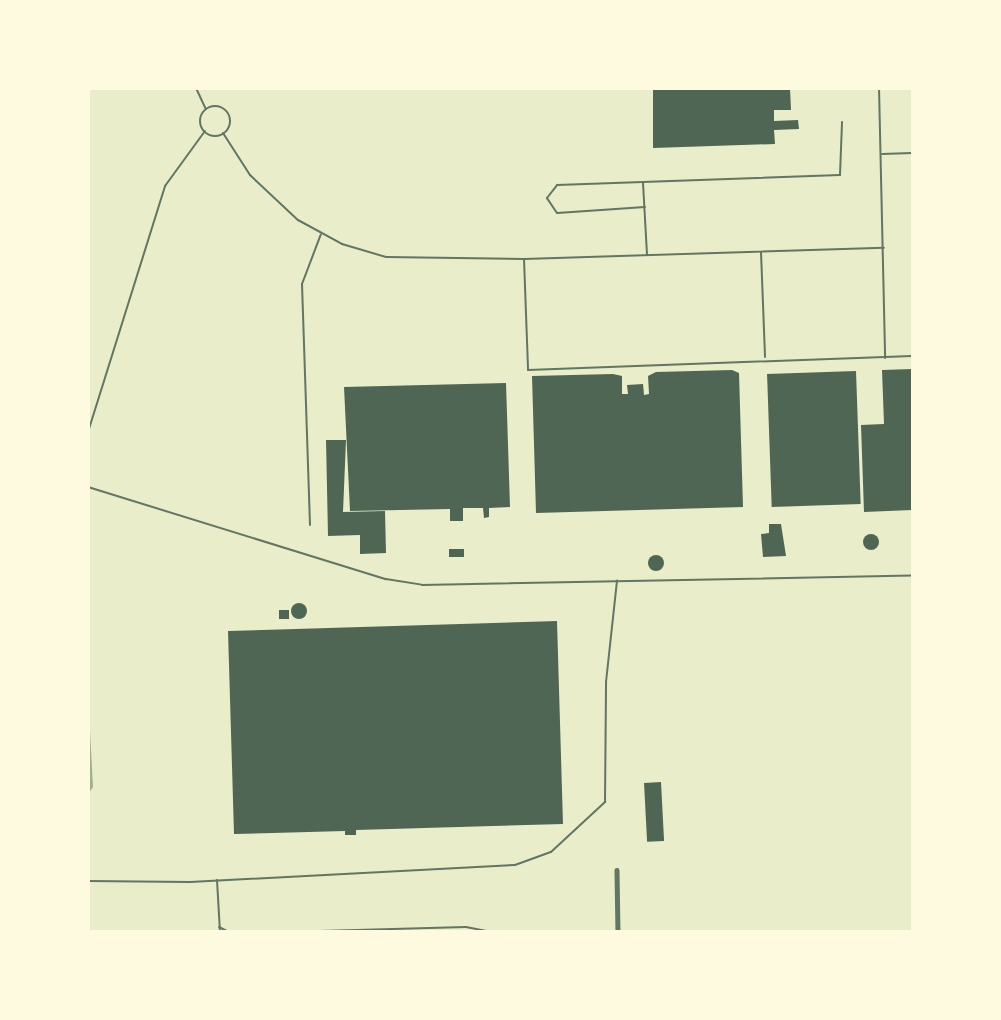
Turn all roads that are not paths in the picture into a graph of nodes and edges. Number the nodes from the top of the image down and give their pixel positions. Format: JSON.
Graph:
{"nodes":[{"id":1,"x":196,"y":88,"type":"edge"},
{"id":2,"x":879,"y":88,"type":"edge"},
{"id":3,"x":206,"y":109,"type":"junction"},
{"id":4,"x":842,"y":122,"type":"dead end"},
{"id":5,"x":205,"y":131,"type":"junction"},
{"id":6,"x":224,"y":134,"type":"junction"},
{"id":7,"x":912,"y":153,"type":"edge"},
{"id":8,"x":881,"y":154,"type":"junction"},
{"id":9,"x":643,"y":182,"type":"junction"},
{"id":10,"x":645,"y":207,"type":"junction"},
{"id":11,"x":321,"y":234,"type":"junction"},
{"id":12,"x":884,"y":248,"type":"junction"},
{"id":13,"x":762,"y":252,"type":"junction"},
{"id":14,"x":646,"y":255,"type":"junction"},
{"id":15,"x":524,"y":259,"type":"junction"},
{"id":16,"x":912,"y":356,"type":"edge"},
{"id":17,"x":765,"y":357,"type":"junction"},
{"id":18,"x":885,"y":358,"type":"junction"},
{"id":19,"x":88,"y":432,"type":"edge"},
{"id":20,"x":88,"y":487,"type":"edge"},
{"id":21,"x":310,"y":525,"type":"dead end"},
{"id":22,"x":912,"y":576,"type":"edge"},
{"id":23,"x":617,"y":581,"type":"junction"},
{"id":24,"x":617,"y":870,"type":"dead end"},
{"id":25,"x":217,"y":880,"type":"junction"},
{"id":26,"x":88,"y":881,"type":"edge"},
{"id":27,"x":219,"y":929,"type":"edge"},
{"id":28,"x":229,"y":932,"type":"edge"},
{"id":29,"x":283,"y":932,"type":"edge"},
{"id":30,"x":492,"y":932,"type":"edge"},
{"id":31,"x":618,"y":932,"type":"edge"}],
"edges":[{"from":1,"to":3,"type":"lane"},
{"from":2,"to":8,"type":"lane"},
{"from":3,"to":5,"type":"lane"},
{"from":3,"to":6,"type":"lane"},
{"from":4,"to":9,"type":"lane"},
{"from":5,"to":6,"type":"lane"},
{"from":5,"to":19,"type":"lane"},
{"from":6,"to":11,"type":"lane"},
{"from":7,"to":8,"type":"lane"},
{"from":8,"to":12,"type":"lane"},
{"from":9,"to":10,"type":"lane"},
{"from":9,"to":10,"type":"lane"},
{"from":10,"to":14,"type":"lane"},
{"from":11,"to":15,"type":"lane"},
{"from":11,"to":21,"type":"lane"},
{"from":12,"to":13,"type":"lane"},
{"from":12,"to":18,"type":"lane"},
{"from":13,"to":14,"type":"lane"},
{"from":13,"to":17,"type":"lane"},
{"from":14,"to":15,"type":"lane"},
{"from":15,"to":17,"type":"lane"},
{"from":16,"to":18,"type":"lane"},
{"from":17,"to":18,"type":"lane"},
{"from":20,"to":23,"type":"lane"},
{"from":22,"to":23,"type":"lane"},
{"from":23,"to":25,"type":"lane"},
{"from":24,"to":31,"type":"street"},
{"from":25,"to":26,"type":"lane"},
{"from":25,"to":27,"type":"lane"},
{"from":27,"to":28,"type":"lane"},
{"from":29,"to":30,"type":"lane"}]}
